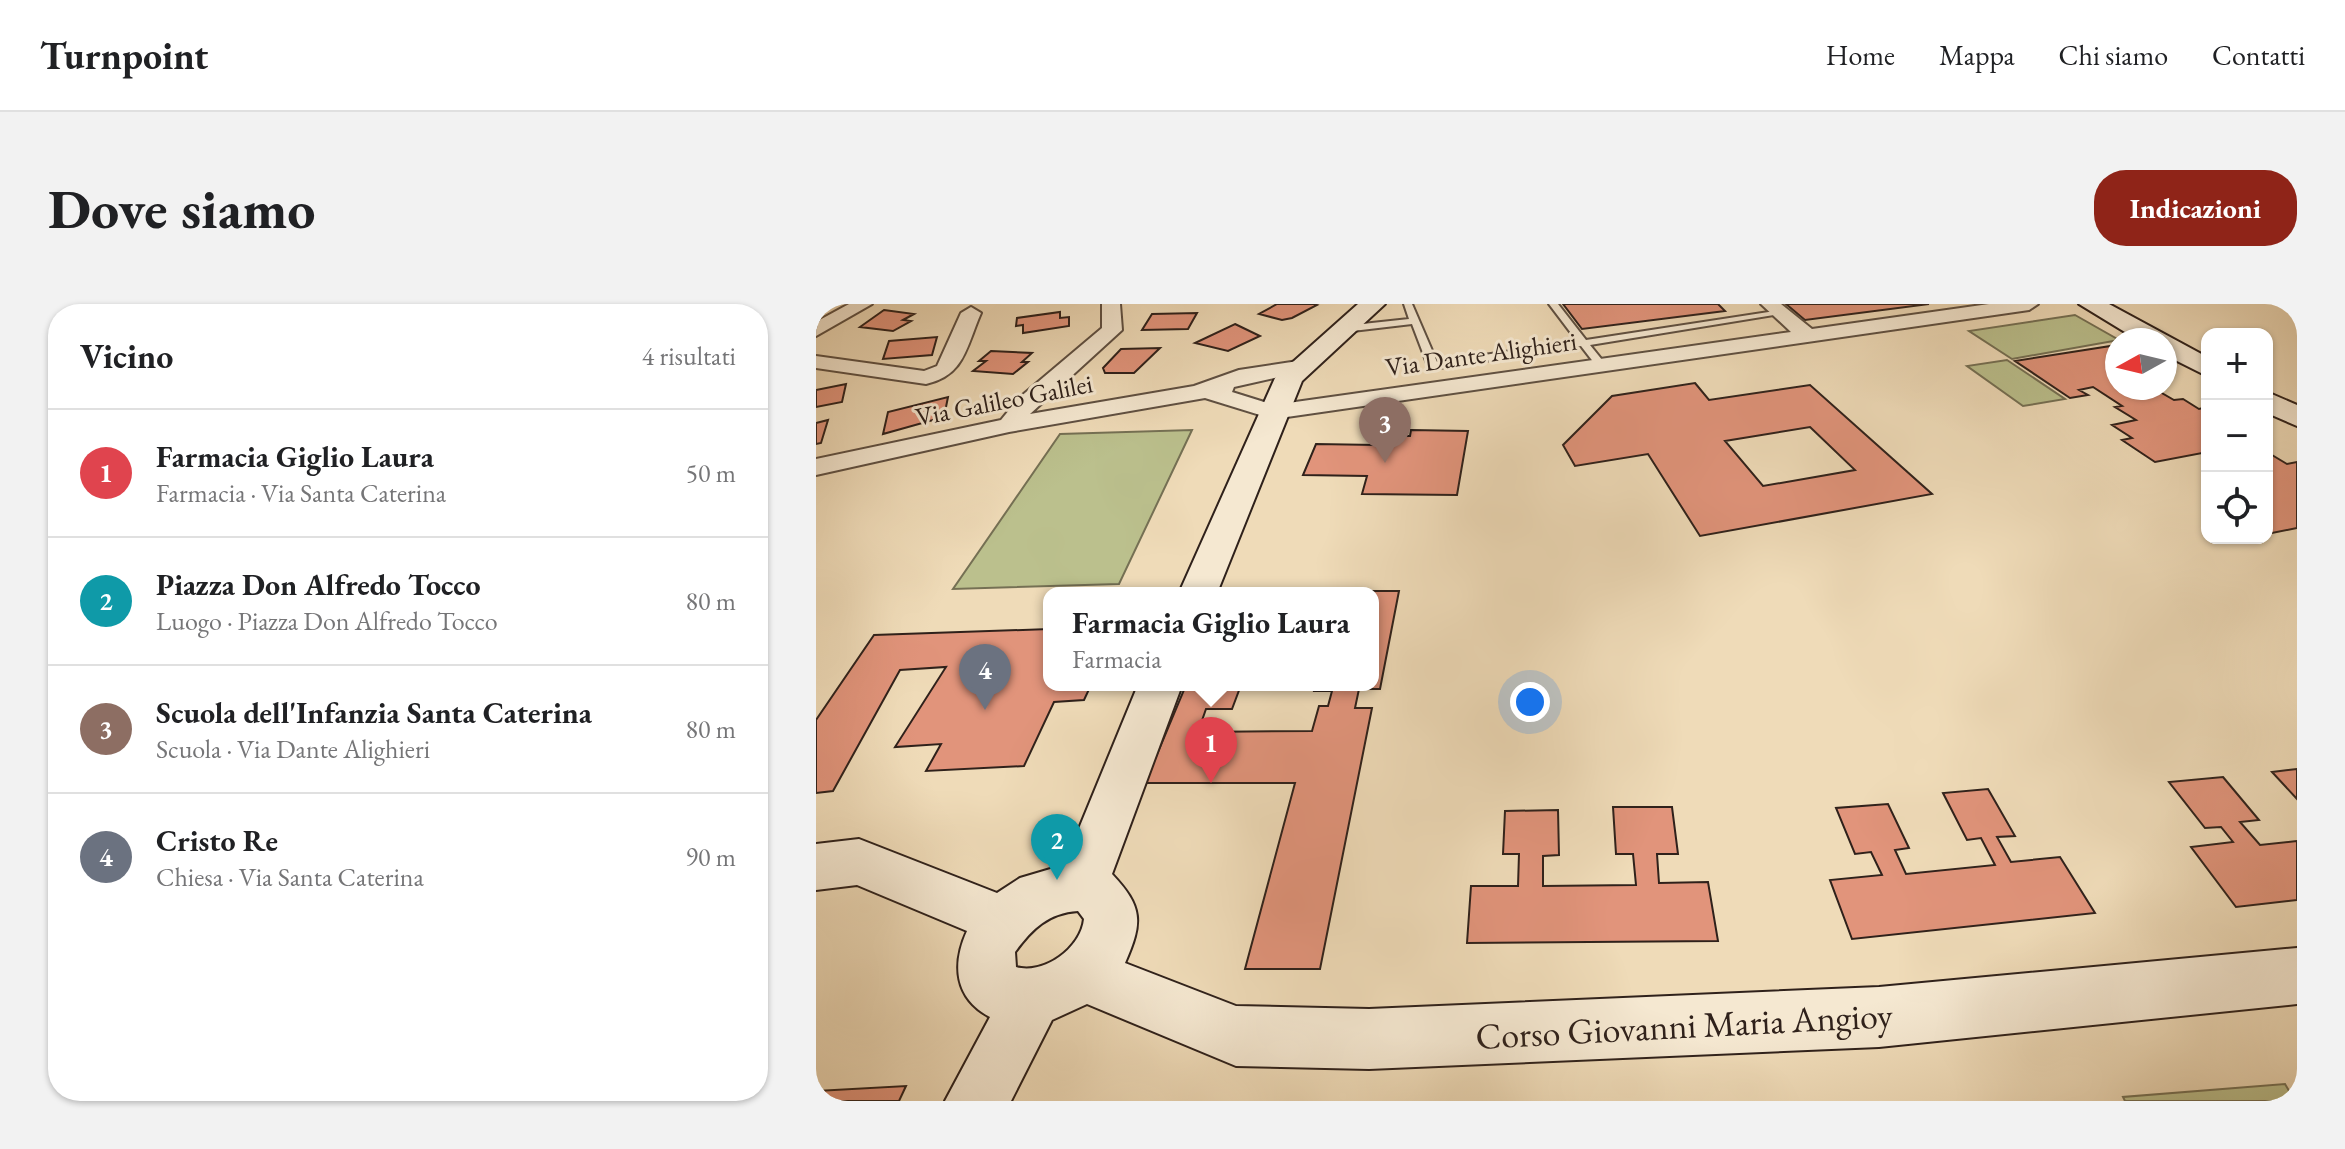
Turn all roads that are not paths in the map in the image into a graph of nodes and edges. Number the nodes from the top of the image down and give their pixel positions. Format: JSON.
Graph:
{"nodes":[{"id":1,"x":863,"y":304,"type":"edge"},
{"id":2,"x":1111,"y":304,"type":"edge"},
{"id":3,"x":1373,"y":304,"type":"edge"},
{"id":4,"x":1408,"y":304,"type":"edge"},
{"id":5,"x":1553,"y":304,"type":"edge"},
{"id":6,"x":2029,"y":304,"type":"edge"},
{"id":7,"x":2091,"y":304,"type":"edge"},
{"id":8,"x":1776,"y":309,"type":"edge"},
{"id":9,"x":971,"y":313,"type":"dead end"},
{"id":10,"x":1415,"y":321,"type":"junction"},
{"id":11,"x":2135,"y":328,"type":"edge"},
{"id":12,"x":1344,"y":329,"type":"junction"},
{"id":13,"x":816,"y":330,"type":"edge"},
{"id":14,"x":1809,"y":337,"type":"junction"},
{"id":15,"x":1584,"y":343,"type":"junction"},
{"id":16,"x":2177,"y":351,"type":"edge"},
{"id":17,"x":816,"y":362,"type":"edge"},
{"id":18,"x":2201,"y":365,"type":"edge"},
{"id":19,"x":1602,"y":366,"type":"junction"},
{"id":20,"x":1285,"y":389,"type":"junction"},
{"id":21,"x":1203,"y":390,"type":"junction"},
{"id":22,"x":2273,"y":404,"type":"edge"},
{"id":23,"x":2297,"y":417,"type":"edge"},
{"id":24,"x":1009,"y":425,"type":"junction"},
{"id":25,"x":816,"y":467,"type":"edge"},
{"id":26,"x":1201,"y":587,"type":"edge"},
{"id":27,"x":1158,"y":691,"type":"edge"},
{"id":28,"x":816,"y":867,"type":"edge"},
{"id":29,"x":1081,"y":887,"type":"junction"},
{"id":30,"x":1004,"y":921,"type":"junction"},
{"id":31,"x":2297,"y":976,"type":"edge"},
{"id":32,"x":1058,"y":985,"type":"junction"},
{"id":33,"x":977,"y":1101,"type":"edge"}],
"edges":[{"from":1,"to":13,"type":"street"},
{"from":2,"to":24,"type":"street"},
{"from":3,"to":12,"type":"street"},
{"from":4,"to":10,"type":"lane"},
{"from":5,"to":15,"type":"lane"},
{"from":6,"to":14,"type":"street","name":"Via Dante Alighieri"},
{"from":7,"to":11,"type":"street"},
{"from":8,"to":14,"type":"street"},
{"from":8,"to":15,"type":"lane"},
{"from":9,"to":17,"type":"street"},
{"from":10,"to":12,"type":"lane"},
{"from":10,"to":15,"type":"lane"},
{"from":12,"to":20,"type":"street"},
{"from":14,"to":19,"type":"street","name":"Via Dante Alighieri"},
{"from":15,"to":19,"type":"lane"},
{"from":16,"to":18,"type":"street"},
{"from":19,"to":20,"type":"street","name":"Via Dante Alighieri"},
{"from":20,"to":21,"type":"street","name":"Via Galileo Galilei"},
{"from":20,"to":21,"type":"street","name":"Via Galileo Galilei"},
{"from":20,"to":26,"type":"street"},
{"from":21,"to":24,"type":"street","name":"Via Galileo Galilei"},
{"from":22,"to":23,"type":"street"},
{"from":24,"to":25,"type":"street","name":"Via Galileo Galilei"},
{"from":27,"to":29,"type":"street"},
{"from":28,"to":30,"type":"street"},
{"from":29,"to":30,"type":"street"},
{"from":29,"to":32,"type":"street"},
{"from":30,"to":32,"type":"street"},
{"from":31,"to":32,"type":"street","name":"Corso Giovanni Maria Angioy"},
{"from":32,"to":33,"type":"street"}]}
